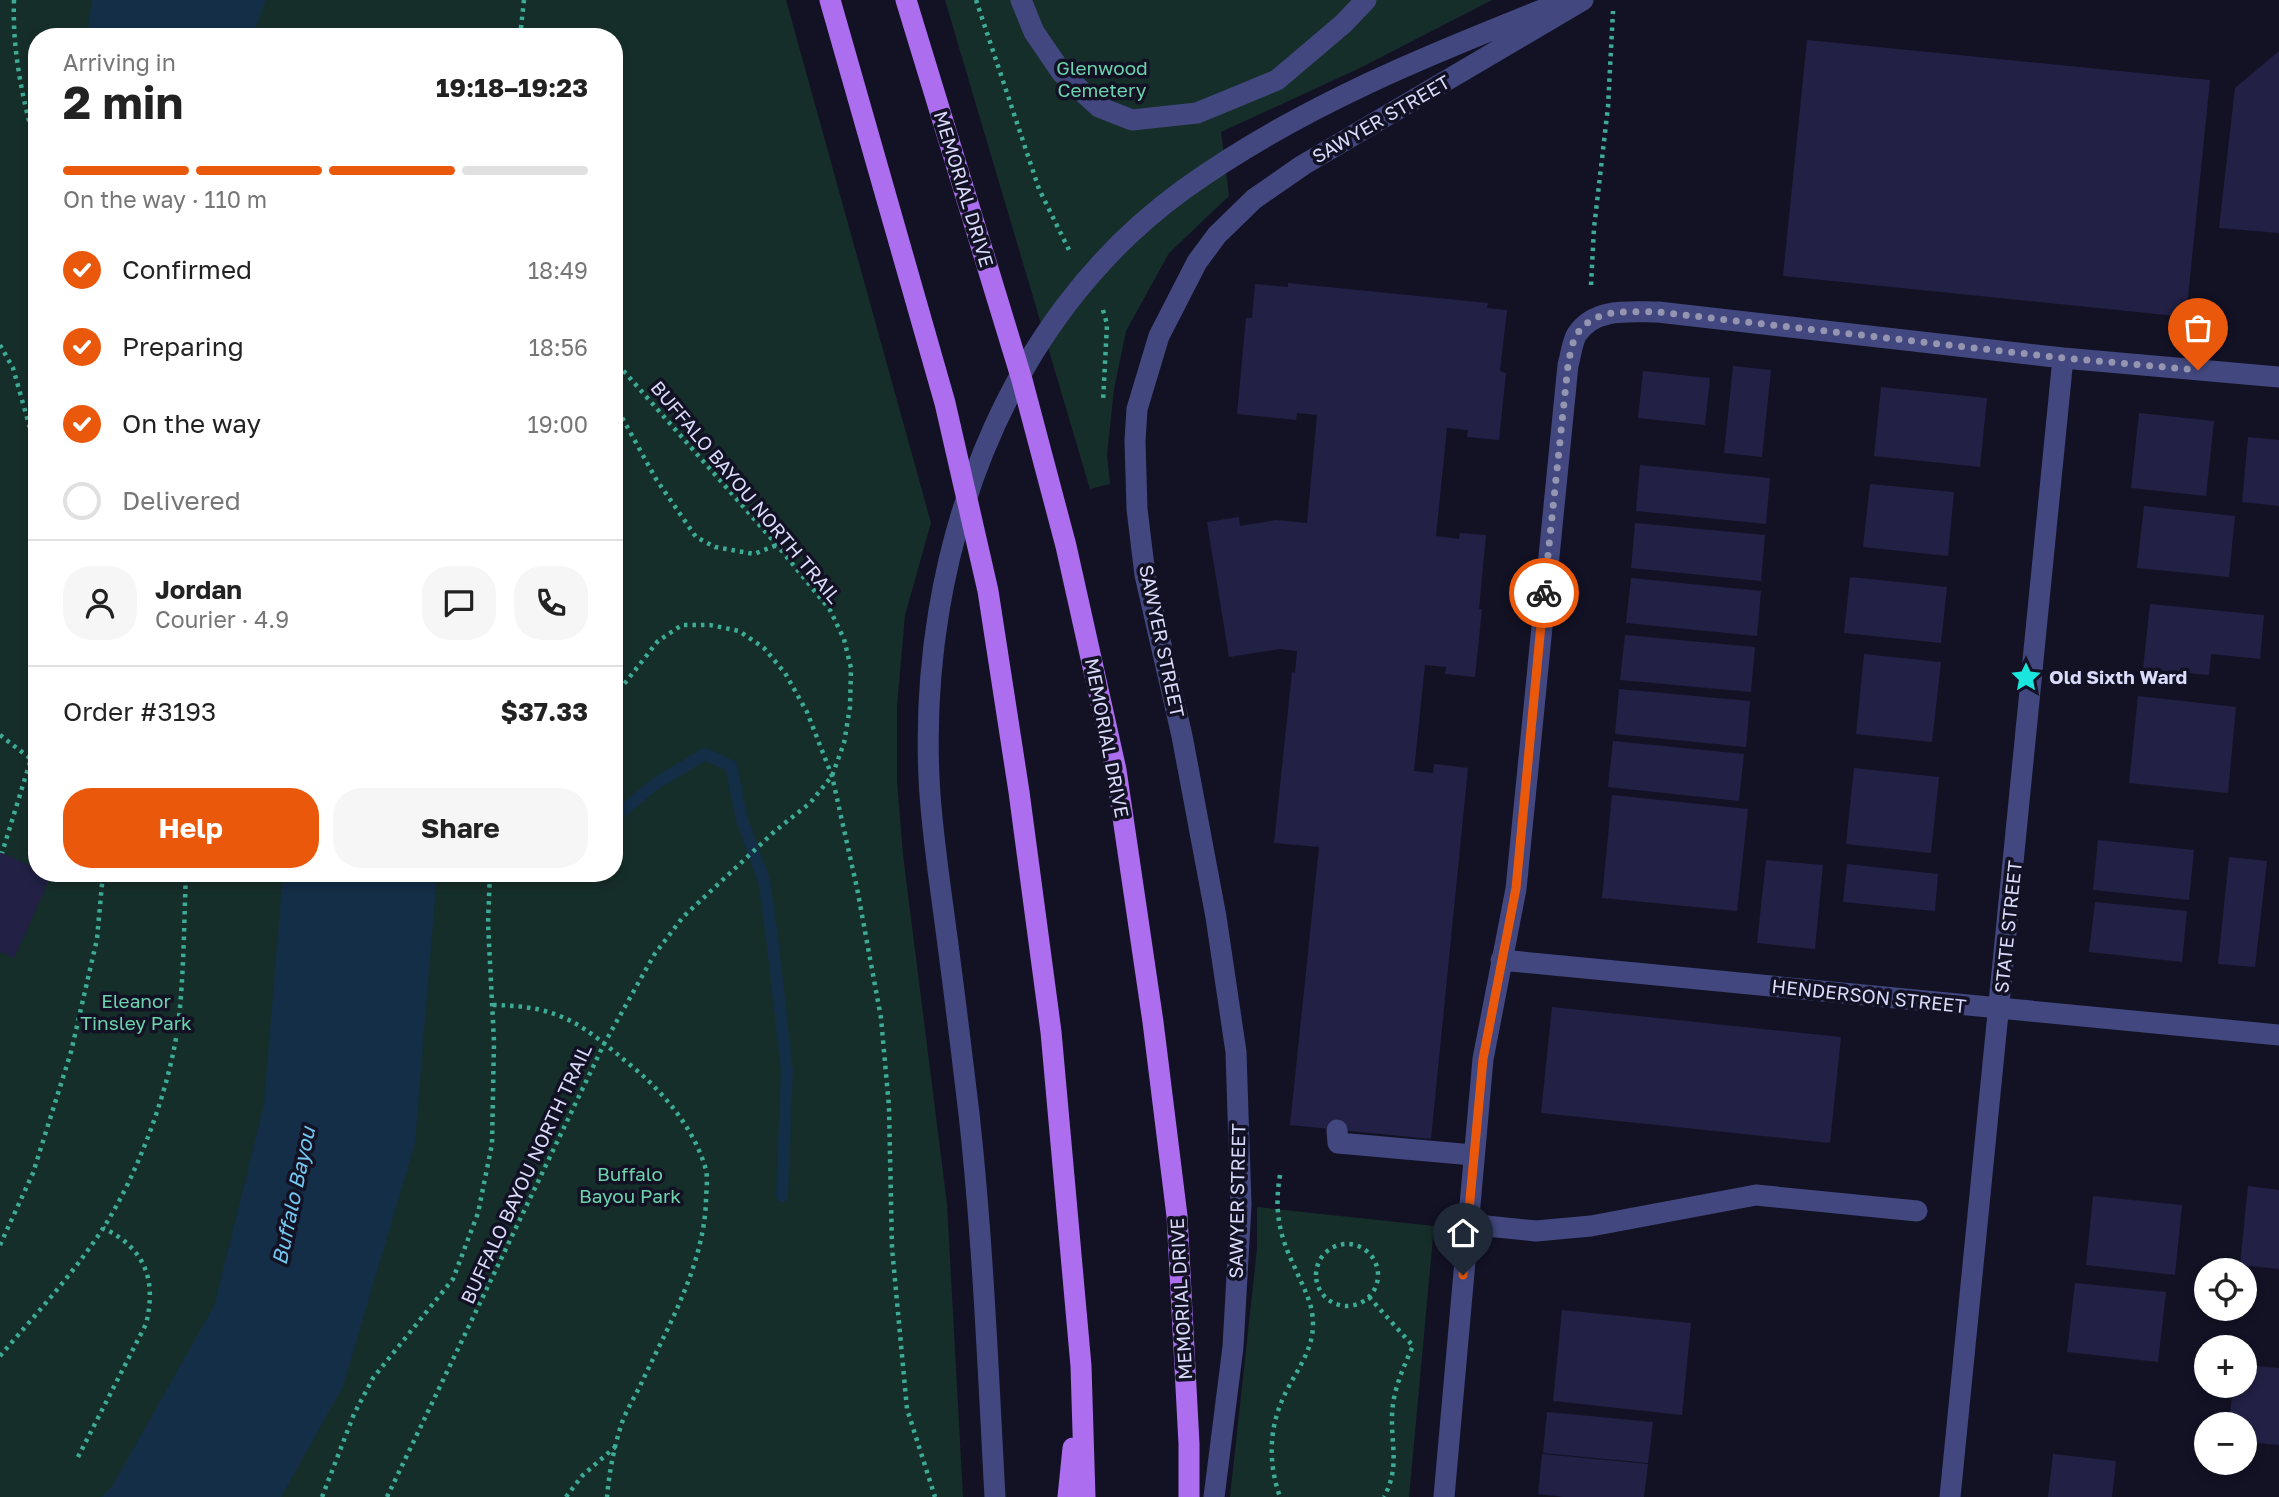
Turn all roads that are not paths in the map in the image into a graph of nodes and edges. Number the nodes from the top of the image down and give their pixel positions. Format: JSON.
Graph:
{"nodes":[{"id":1,"x":830,"y":0,"type":"edge"},
{"id":2,"x":906,"y":0,"type":"edge"},
{"id":3,"x":1021,"y":0,"type":"edge"},
{"id":4,"x":1366,"y":0,"type":"edge"},
{"id":5,"x":1567,"y":0,"type":"edge"},
{"id":6,"x":1583,"y":0,"type":"edge"},
{"id":7,"x":2063,"y":358,"type":"junction"},
{"id":8,"x":2279,"y":377,"type":"edge"},
{"id":9,"x":1501,"y":960,"type":"junction"},
{"id":10,"x":2000,"y":1008,"type":"junction"},
{"id":11,"x":2279,"y":1035,"type":"edge"},
{"id":12,"x":1337,"y":1130,"type":"dead end"},
{"id":13,"x":1473,"y":1155,"type":"junction"},
{"id":14,"x":1917,"y":1211,"type":"dead end"},
{"id":15,"x":1467,"y":1224,"type":"junction"},
{"id":16,"x":1082,"y":1366,"type":"junction"},
{"id":17,"x":995,"y":1497,"type":"edge"},
{"id":18,"x":1068,"y":1497,"type":"edge"},
{"id":19,"x":1086,"y":1497,"type":"edge"},
{"id":20,"x":1189,"y":1497,"type":"edge"},
{"id":21,"x":1213,"y":1497,"type":"edge"},
{"id":22,"x":1444,"y":1497,"type":"edge"},
{"id":23,"x":1950,"y":1497,"type":"edge"}],
"edges":[{"from":1,"to":16,"type":"main road"},
{"from":2,"to":20,"type":"main road","name":"MEMORIAL DRIVE"},
{"from":3,"to":4,"type":"street"},
{"from":5,"to":17,"type":"street","name":"SAWYER STREET"},
{"from":6,"to":21,"type":"street","name":"SAWYER STREET"},
{"from":7,"to":8,"type":"street"},
{"from":7,"to":9,"type":"street"},
{"from":7,"to":10,"type":"street","name":"STATE STREET"},
{"from":9,"to":10,"type":"street","name":"HENDERSON STREET"},
{"from":9,"to":13,"type":"street"},
{"from":10,"to":11,"type":"street","name":"HENDERSON STREET"},
{"from":10,"to":23,"type":"street","name":"STATE STREET"},
{"from":12,"to":13,"type":"street"},
{"from":13,"to":15,"type":"street"},
{"from":14,"to":15,"type":"street"},
{"from":15,"to":22,"type":"street"},
{"from":16,"to":18,"type":"main road"},
{"from":16,"to":19,"type":"main road"}]}
